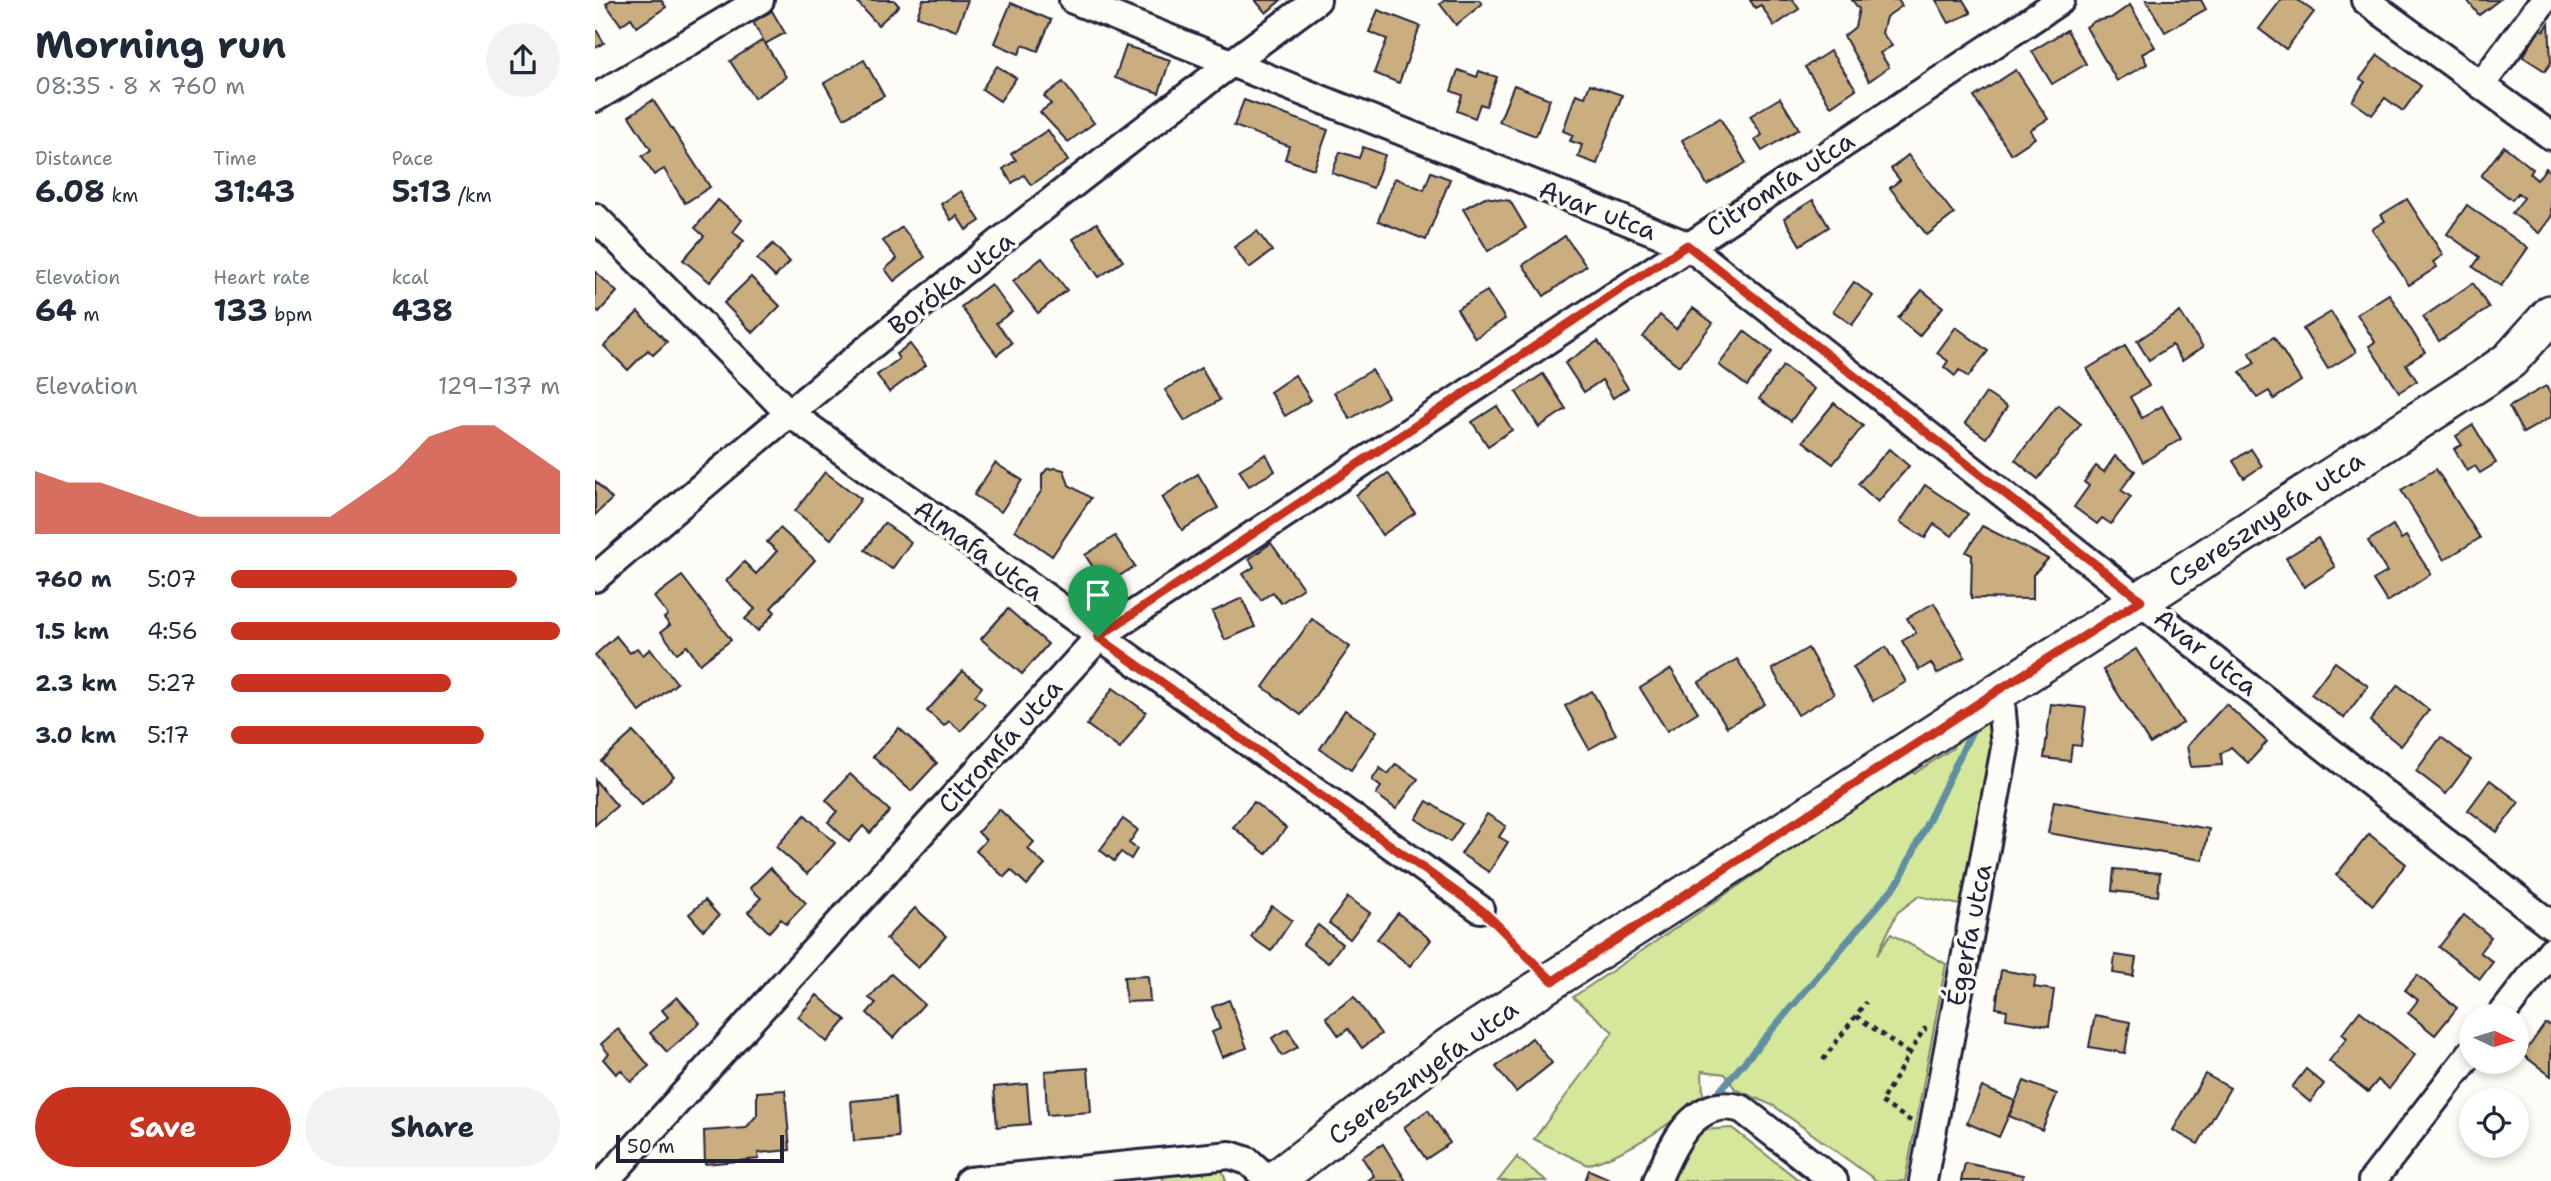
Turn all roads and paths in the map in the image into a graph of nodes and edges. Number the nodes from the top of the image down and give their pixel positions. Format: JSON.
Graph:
{"nodes":[{"id":1,"x":760,"y":0,"type":"edge"},
{"id":2,"x":1073,"y":0,"type":"edge"},
{"id":3,"x":1317,"y":0,"type":"edge"},
{"id":4,"x":2061,"y":0,"type":"edge"},
{"id":5,"x":2365,"y":0,"type":"edge"},
{"id":6,"x":2544,"y":0,"type":"edge"},
{"id":7,"x":1229,"y":64,"type":"junction"},
{"id":8,"x":2481,"y":85,"type":"junction"},
{"id":9,"x":595,"y":98,"type":"edge"},
{"id":10,"x":2551,"y":136,"type":"edge"},
{"id":11,"x":595,"y":217,"type":"edge"},
{"id":12,"x":1687,"y":245,"type":"junction"},
{"id":13,"x":2551,"y":314,"type":"edge"},
{"id":14,"x":788,"y":412,"type":"junction"},
{"id":15,"x":595,"y":578,"type":"edge"},
{"id":16,"x":2141,"y":600,"type":"junction"},
{"id":17,"x":1098,"y":637,"type":"junction"},
{"id":18,"x":2000,"y":689,"type":"junction"},
{"id":19,"x":1480,"y":909,"type":"joint"},
{"id":20,"x":2551,"y":925,"type":"edge"},
{"id":21,"x":2551,"y":950,"type":"edge"},
{"id":22,"x":1553,"y":981,"type":"junction"},
{"id":23,"x":1866,"y":1002,"type":"dead end"},
{"id":24,"x":2510,"y":1004,"type":"edge"},
{"id":25,"x":1856,"y":1016,"type":"junction"},
{"id":26,"x":1935,"y":1029,"type":"dead end"},
{"id":27,"x":1911,"y":1055,"type":"junction"},
{"id":28,"x":1823,"y":1060,"type":"dead end"},
{"id":29,"x":2459,"y":1069,"type":"edge"},
{"id":30,"x":1916,"y":1125,"type":"dead end"},
{"id":31,"x":605,"y":1181,"type":"edge"},
{"id":32,"x":969,"y":1181,"type":"edge"},
{"id":33,"x":1272,"y":1181,"type":"edge"},
{"id":34,"x":1657,"y":1181,"type":"edge"},
{"id":35,"x":1834,"y":1181,"type":"edge"},
{"id":36,"x":1923,"y":1181,"type":"edge"},
{"id":37,"x":2372,"y":1181,"type":"edge"}],
"edges":[{"from":1,"to":9,"type":"street"},
{"from":2,"to":7,"type":"street","name":"Avar utca"},
{"from":3,"to":7,"type":"street","name":"Boróka utca"},
{"from":4,"to":12,"type":"street","name":"Citromfa utca"},
{"from":5,"to":8,"type":"street"},
{"from":6,"to":8,"type":"street"},
{"from":7,"to":12,"type":"street","name":"Avar utca"},
{"from":7,"to":14,"type":"street","name":"Boróka utca"},
{"from":8,"to":10,"type":"street"},
{"from":11,"to":14,"type":"street","name":"Almafa utca"},
{"from":12,"to":16,"type":"street","name":"Avar utca"},
{"from":12,"to":17,"type":"street","name":"Citromfa utca"},
{"from":13,"to":16,"type":"street","name":"Cseresznyefa utca"},
{"from":14,"to":15,"type":"street","name":"Boróka utca"},
{"from":14,"to":17,"type":"street","name":"Almafa utca"},
{"from":16,"to":18,"type":"street","name":"Cseresznyefa utca"},
{"from":16,"to":20,"type":"street","name":"Avar utca"},
{"from":17,"to":19,"type":"street","name":"Almafa utca"},
{"from":17,"to":31,"type":"street","name":"Citromfa utca"},
{"from":18,"to":22,"type":"street","name":"Cseresznyefa utca"},
{"from":18,"to":36,"type":"street","name":"Égerfa utca"},
{"from":19,"to":22,"type":"path"},
{"from":21,"to":24,"type":"street"},
{"from":22,"to":33,"type":"street","name":"Cseresznyefa utca"},
{"from":23,"to":25,"type":"path"},
{"from":25,"to":27,"type":"path"},
{"from":25,"to":28,"type":"path"},
{"from":26,"to":27,"type":"path"},
{"from":27,"to":30,"type":"path"},
{"from":29,"to":37,"type":"street"},
{"from":32,"to":33,"type":"street"},
{"from":34,"to":35,"type":"street"}]}
